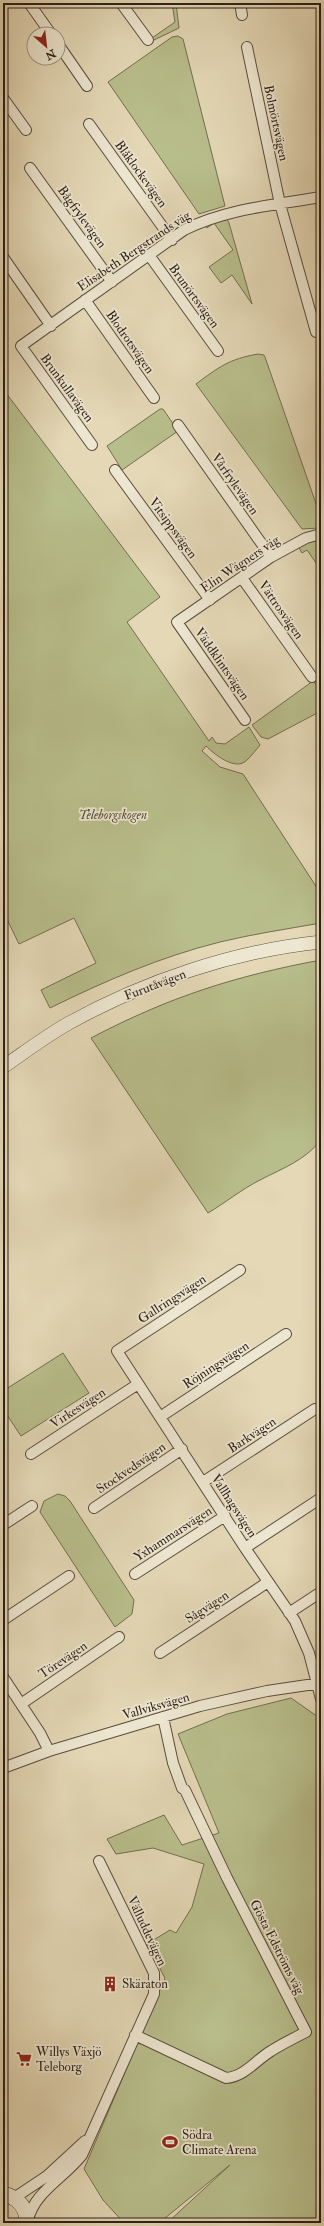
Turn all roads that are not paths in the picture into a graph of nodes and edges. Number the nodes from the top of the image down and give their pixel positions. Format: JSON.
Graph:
{"nodes":[{"id":1,"x":29,"y":3,"type":"edge"},
{"id":2,"x":121,"y":3,"type":"edge"},
{"id":3,"x":240,"y":3,"type":"edge"},
{"id":4,"x":242,"y":15,"type":"dead end"},
{"id":5,"x":45,"y":26,"type":"edge"},
{"id":6,"x":148,"y":40,"type":"dead end"},
{"id":7,"x":247,"y":47,"type":"dead end"},
{"id":8,"x":66,"y":56,"type":"edge"},
{"id":9,"x":87,"y":86,"type":"dead end"},
{"id":10,"x":3,"y":98,"type":"edge"},
{"id":11,"x":89,"y":124,"type":"dead end"},
{"id":12,"x":26,"y":130,"type":"dead end"},
{"id":13,"x":30,"y":168,"type":"dead end"},
{"id":14,"x":321,"y":197,"type":"edge"},
{"id":15,"x":280,"y":204,"type":"junction"},
{"id":16,"x":172,"y":240,"type":"junction"},
{"id":17,"x":149,"y":256,"type":"junction"},
{"id":18,"x":3,"y":257,"type":"edge"},
{"id":19,"x":112,"y":282,"type":"junction"},
{"id":20,"x":85,"y":300,"type":"junction"},
{"id":21,"x":51,"y":326,"type":"junction"},
{"id":22,"x":316,"y":332,"type":"dead end"},
{"id":23,"x":21,"y":346,"type":"joint"},
{"id":24,"x":218,"y":351,"type":"dead end"},
{"id":25,"x":154,"y":398,"type":"dead end"},
{"id":26,"x":178,"y":425,"type":"dead end"},
{"id":27,"x":92,"y":445,"type":"dead end"},
{"id":28,"x":115,"y":470,"type":"dead end"},
{"id":29,"x":321,"y":534,"type":"edge"},
{"id":30,"x":271,"y":557,"type":"junction"},
{"id":31,"x":242,"y":578,"type":"junction"},
{"id":32,"x":210,"y":600,"type":"junction"},
{"id":33,"x":177,"y":622,"type":"joint"},
{"id":34,"x":312,"y":677,"type":"dead end"},
{"id":35,"x":245,"y":720,"type":"dead end"},
{"id":36,"x":321,"y":942,"type":"edge"},
{"id":37,"x":3,"y":1067,"type":"edge"},
{"id":38,"x":240,"y":1270,"type":"dead end"},
{"id":39,"x":286,"y":1334,"type":"dead end"},
{"id":40,"x":119,"y":1350,"type":"joint"},
{"id":41,"x":138,"y":1384,"type":"junction"},
{"id":42,"x":315,"y":1409,"type":"dead end"},
{"id":43,"x":160,"y":1417,"type":"junction"},
{"id":44,"x":182,"y":1449,"type":"junction"},
{"id":45,"x":32,"y":1454,"type":"dead end"},
{"id":46,"x":203,"y":1482,"type":"junction"},
{"id":47,"x":321,"y":1498,"type":"edge"},
{"id":48,"x":32,"y":1506,"type":"dead end"},
{"id":49,"x":94,"y":1508,"type":"dead end"},
{"id":50,"x":225,"y":1516,"type":"junction"},
{"id":51,"x":3,"y":1525,"type":"edge"},
{"id":52,"x":245,"y":1548,"type":"junction"},
{"id":53,"x":134,"y":1574,"type":"dead end"},
{"id":54,"x":69,"y":1576,"type":"dead end"},
{"id":55,"x":268,"y":1582,"type":"junction"},
{"id":56,"x":321,"y":1592,"type":"edge"},
{"id":57,"x":290,"y":1613,"type":"junction"},
{"id":58,"x":3,"y":1620,"type":"edge"},
{"id":59,"x":120,"y":1637,"type":"dead end"},
{"id":60,"x":160,"y":1653,"type":"dead end"},
{"id":61,"x":3,"y":1677,"type":"edge"},
{"id":62,"x":318,"y":1683,"type":"edge"},
{"id":63,"x":321,"y":1699,"type":"edge"},
{"id":64,"x":21,"y":1704,"type":"junction"},
{"id":65,"x":163,"y":1717,"type":"junction"},
{"id":66,"x":49,"y":1751,"type":"junction"},
{"id":67,"x":3,"y":1768,"type":"edge"},
{"id":68,"x":99,"y":1861,"type":"dead end"},
{"id":69,"x":135,"y":2036,"type":"junction"},
{"id":70,"x":90,"y":2135,"type":"junction"},
{"id":71,"x":6,"y":2195,"type":"edge"},
{"id":72,"x":27,"y":2223,"type":"edge"}],
"edges":[{"from":1,"to":5,"type":"street"},
{"from":2,"to":6,"type":"street"},
{"from":3,"to":4,"type":"street"},
{"from":7,"to":15,"type":"street","name":"Bolmörtsvägen"},
{"from":8,"to":9,"type":"street"},
{"from":10,"to":12,"type":"street"},
{"from":11,"to":16,"type":"street","name":"Blåklockevägen"},
{"from":13,"to":19,"type":"street","name":"Bågfrylevägen"},
{"from":14,"to":15,"type":"street","name":"Elisabeth Bergstrands väg"},
{"from":15,"to":16,"type":"street","name":"Elisabeth Bergstrands väg"},
{"from":15,"to":22,"type":"street","name":"Bolmörtsvägen"},
{"from":16,"to":17,"type":"street","name":"Elisabeth Bergstrands väg"},
{"from":17,"to":19,"type":"street","name":"Elisabeth Bergstrands väg"},
{"from":17,"to":24,"type":"street","name":"Brunörtsvägen"},
{"from":18,"to":21,"type":"street"},
{"from":19,"to":20,"type":"street","name":"Elisabeth Bergstrands väg"},
{"from":20,"to":21,"type":"street","name":"Elisabeth Bergstrands väg"},
{"from":20,"to":25,"type":"street","name":"Blodrotsvägen"},
{"from":21,"to":23,"type":"street","name":"Elisabeth Bergstrands väg"},
{"from":23,"to":27,"type":"street","name":"Brunkullavägen"},
{"from":26,"to":30,"type":"street","name":"Vårfrylevägen"},
{"from":28,"to":32,"type":"street","name":"Vitsippsvägen"},
{"from":29,"to":30,"type":"street","name":"Elin Wägners väg"},
{"from":30,"to":31,"type":"street","name":"Elin Wägners väg"},
{"from":31,"to":32,"type":"street","name":"Elin Wägners väg"},
{"from":31,"to":34,"type":"street","name":"Vättrosvägen"},
{"from":32,"to":33,"type":"street","name":"Elin Wägners väg"},
{"from":33,"to":35,"type":"street","name":"Väddklintsvägen"},
{"from":36,"to":37,"type":"street","name":"Furutåvägen"},
{"from":38,"to":40,"type":"street","name":"Gallringsvägen"},
{"from":39,"to":43,"type":"street","name":"Röjningsvägen"},
{"from":40,"to":41,"type":"street","name":"Vallhagsvägen"},
{"from":41,"to":43,"type":"street","name":"Vallhagsvägen"},
{"from":41,"to":45,"type":"street","name":"Virkesvägen"},
{"from":42,"to":46,"type":"street","name":"Barkvägen"},
{"from":43,"to":44,"type":"street","name":"Vallhagsvägen"},
{"from":44,"to":46,"type":"street","name":"Vallhagsvägen"},
{"from":44,"to":49,"type":"street","name":"Stockvedsvägen"},
{"from":46,"to":50,"type":"street","name":"Vallhagsvägen"},
{"from":47,"to":52,"type":"street"},
{"from":48,"to":51,"type":"street"},
{"from":50,"to":52,"type":"street","name":"Vallhagsvägen"},
{"from":50,"to":53,"type":"street","name":"Yxhammarsvägen"},
{"from":52,"to":55,"type":"street","name":"Vallhagsvägen"},
{"from":54,"to":58,"type":"street"},
{"from":55,"to":57,"type":"street","name":"Vallhagsvägen"},
{"from":55,"to":60,"type":"street","name":"Sågvägen"},
{"from":56,"to":57,"type":"street"},
{"from":57,"to":62,"type":"street","name":"Vallhagsvägen"},
{"from":59,"to":64,"type":"street","name":"Törevägen"},
{"from":61,"to":64,"type":"street"},
{"from":62,"to":63,"type":"street","name":"Vallhagsvägen"},
{"from":62,"to":65,"type":"street","name":"Vallviksvägen"},
{"from":64,"to":66,"type":"street"},
{"from":65,"to":66,"type":"street","name":"Vallviksvägen"},
{"from":65,"to":69,"type":"street","name":"Gösta Edströms väg"},
{"from":66,"to":67,"type":"street","name":"Vallviksvägen"},
{"from":68,"to":69,"type":"street","name":"Välluddevägen"},
{"from":69,"to":70,"type":"street","name":"Välluddevägen"},
{"from":70,"to":71,"type":"street"},
{"from":70,"to":72,"type":"street","name":"Välluddevägen"},
{"from":71,"to":72,"type":"main road"}]}
